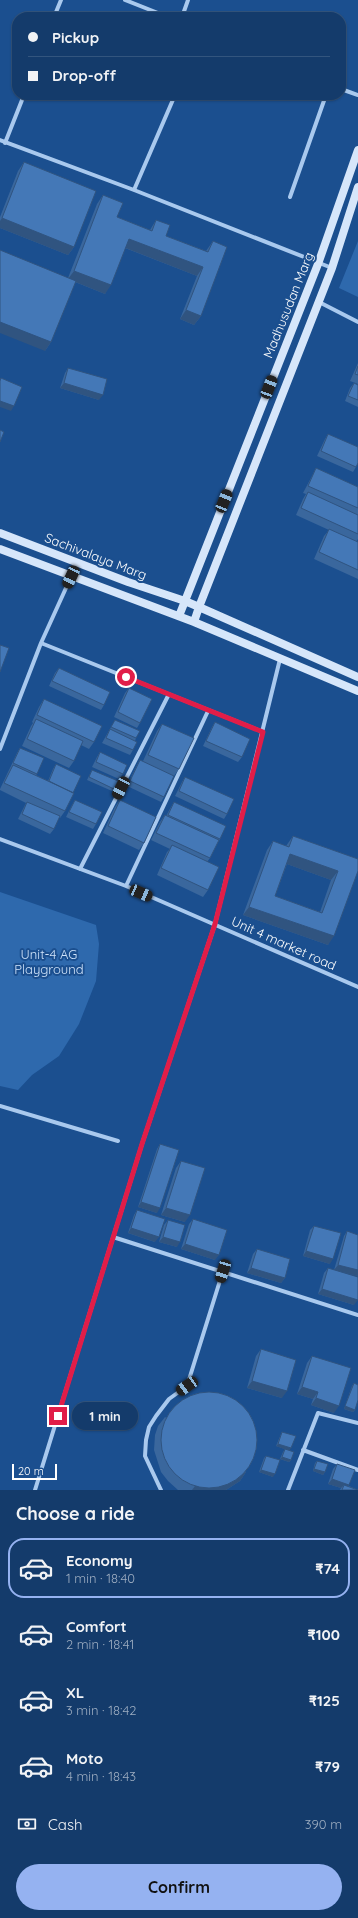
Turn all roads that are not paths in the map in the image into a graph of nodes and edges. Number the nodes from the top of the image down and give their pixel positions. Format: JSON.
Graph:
{"nodes":[{"id":1,"x":61,"y":0,"type":"edge"},
{"id":2,"x":125,"y":0,"type":"edge"},
{"id":3,"x":188,"y":0,"type":"edge"},
{"id":4,"x":56,"y":12,"type":"edge"},
{"id":5,"x":155,"y":12,"type":"edge"},
{"id":6,"x":184,"y":12,"type":"edge"},
{"id":7,"x":346,"y":91,"type":"edge"},
{"id":8,"x":358,"y":95,"type":"edge"},
{"id":9,"x":22,"y":100,"type":"edge"},
{"id":10,"x":173,"y":100,"type":"edge"},
{"id":11,"x":324,"y":100,"type":"edge"},
{"id":12,"x":0,"y":140,"type":"edge"},
{"id":13,"x":5,"y":143,"type":"junction"},
{"id":14,"x":358,"y":150,"type":"edge"},
{"id":15,"x":358,"y":187,"type":"edge"},
{"id":16,"x":134,"y":190,"type":"junction"},
{"id":17,"x":290,"y":197,"type":"dead end"},
{"id":18,"x":318,"y":264,"type":"junction"},
{"id":19,"x":332,"y":268,"type":"junction"},
{"id":20,"x":319,"y":302,"type":"junction"},
{"id":21,"x":358,"y":322,"type":"edge"},
{"id":22,"x":0,"y":533,"type":"edge"},
{"id":23,"x":0,"y":549,"type":"edge"},
{"id":24,"x":76,"y":561,"type":"junction"},
{"id":25,"x":71,"y":577,"type":"junction"},
{"id":26,"x":184,"y":601,"type":"junction"},
{"id":27,"x":199,"y":607,"type":"junction"},
{"id":28,"x":179,"y":616,"type":"junction"},
{"id":29,"x":194,"y":622,"type":"junction"},
{"id":30,"x":41,"y":643,"type":"junction"},
{"id":31,"x":280,"y":658,"type":"junction"},
{"id":32,"x":358,"y":677,"type":"edge"},
{"id":33,"x":358,"y":691,"type":"edge"},
{"id":34,"x":169,"y":694,"type":"junction"},
{"id":35,"x":208,"y":711,"type":"junction"},
{"id":36,"x":263,"y":732,"type":"junction"},
{"id":37,"x":0,"y":749,"type":"edge"},
{"id":38,"x":0,"y":839,"type":"edge"},
{"id":39,"x":80,"y":869,"type":"junction"},
{"id":40,"x":126,"y":886,"type":"junction"},
{"id":41,"x":215,"y":924,"type":"junction"},
{"id":42,"x":358,"y":987,"type":"edge"},
{"id":43,"x":0,"y":1106,"type":"edge"},
{"id":44,"x":118,"y":1141,"type":"dead end"},
{"id":45,"x":113,"y":1237,"type":"junction"},
{"id":46,"x":223,"y":1271,"type":"junction"},
{"id":47,"x":358,"y":1315,"type":"edge"},
{"id":48,"x":358,"y":1423,"type":"edge"},
{"id":49,"x":303,"y":1450,"type":"junction"},
{"id":50,"x":358,"y":1470,"type":"edge"},
{"id":51,"x":35,"y":1490,"type":"edge"},
{"id":52,"x":161,"y":1490,"type":"edge"},
{"id":53,"x":288,"y":1490,"type":"edge"}],
"edges":[{"from":1,"to":4,"type":"street"},
{"from":2,"to":5,"type":"street"},
{"from":3,"to":6,"type":"street"},
{"from":7,"to":8,"type":"street"},
{"from":9,"to":13,"type":"street"},
{"from":10,"to":16,"type":"street"},
{"from":11,"to":17,"type":"street"},
{"from":12,"to":13,"type":"street"},
{"from":13,"to":16,"type":"street"},
{"from":14,"to":18,"type":"main road","name":"Madhusudan Marg"},
{"from":15,"to":19,"type":"main road","name":"Madhusudan Marg"},
{"from":16,"to":18,"type":"street"},
{"from":18,"to":19,"type":"street"},
{"from":18,"to":26,"type":"main road","name":"Madhusudan Marg"},
{"from":19,"to":20,"type":"main road","name":"Madhusudan Marg"},
{"from":20,"to":21,"type":"street"},
{"from":20,"to":27,"type":"main road","name":"Madhusudan Marg"},
{"from":22,"to":24,"type":"main road","name":"Sachivalaya Marg"},
{"from":23,"to":25,"type":"main road","name":"Sachivalaya Marg"},
{"from":24,"to":25,"type":"street"},
{"from":24,"to":26,"type":"main road","name":"Sachivalaya Marg"},
{"from":25,"to":28,"type":"main road","name":"Sachivalaya Marg"},
{"from":25,"to":30,"type":"street"},
{"from":26,"to":27,"type":"main road","name":"Sachivalaya Marg"},
{"from":26,"to":28,"type":"main road","name":"Madhusudan Marg"},
{"from":27,"to":29,"type":"main road","name":"Madhusudan Marg"},
{"from":27,"to":32,"type":"main road"},
{"from":28,"to":29,"type":"main road","name":"Sachivalaya Marg"},
{"from":29,"to":31,"type":"main road"},
{"from":30,"to":34,"type":"street"},
{"from":30,"to":37,"type":"street"},
{"from":31,"to":33,"type":"main road"},
{"from":31,"to":36,"type":"street"},
{"from":34,"to":35,"type":"street"},
{"from":34,"to":39,"type":"street"},
{"from":35,"to":36,"type":"street"},
{"from":35,"to":40,"type":"street"},
{"from":36,"to":41,"type":"street"},
{"from":38,"to":39,"type":"street","name":"Unit 4 market road"},
{"from":39,"to":40,"type":"street","name":"Unit 4 market road"},
{"from":40,"to":41,"type":"street","name":"Unit 4 market road"},
{"from":41,"to":42,"type":"street","name":"Unit 4 market road"},
{"from":41,"to":45,"type":"street"},
{"from":43,"to":44,"type":"street"},
{"from":45,"to":46,"type":"street"},
{"from":45,"to":51,"type":"street"},
{"from":46,"to":47,"type":"street"},
{"from":46,"to":52,"type":"street"},
{"from":48,"to":49,"type":"street"},
{"from":49,"to":50,"type":"street"},
{"from":49,"to":53,"type":"street"}]}
